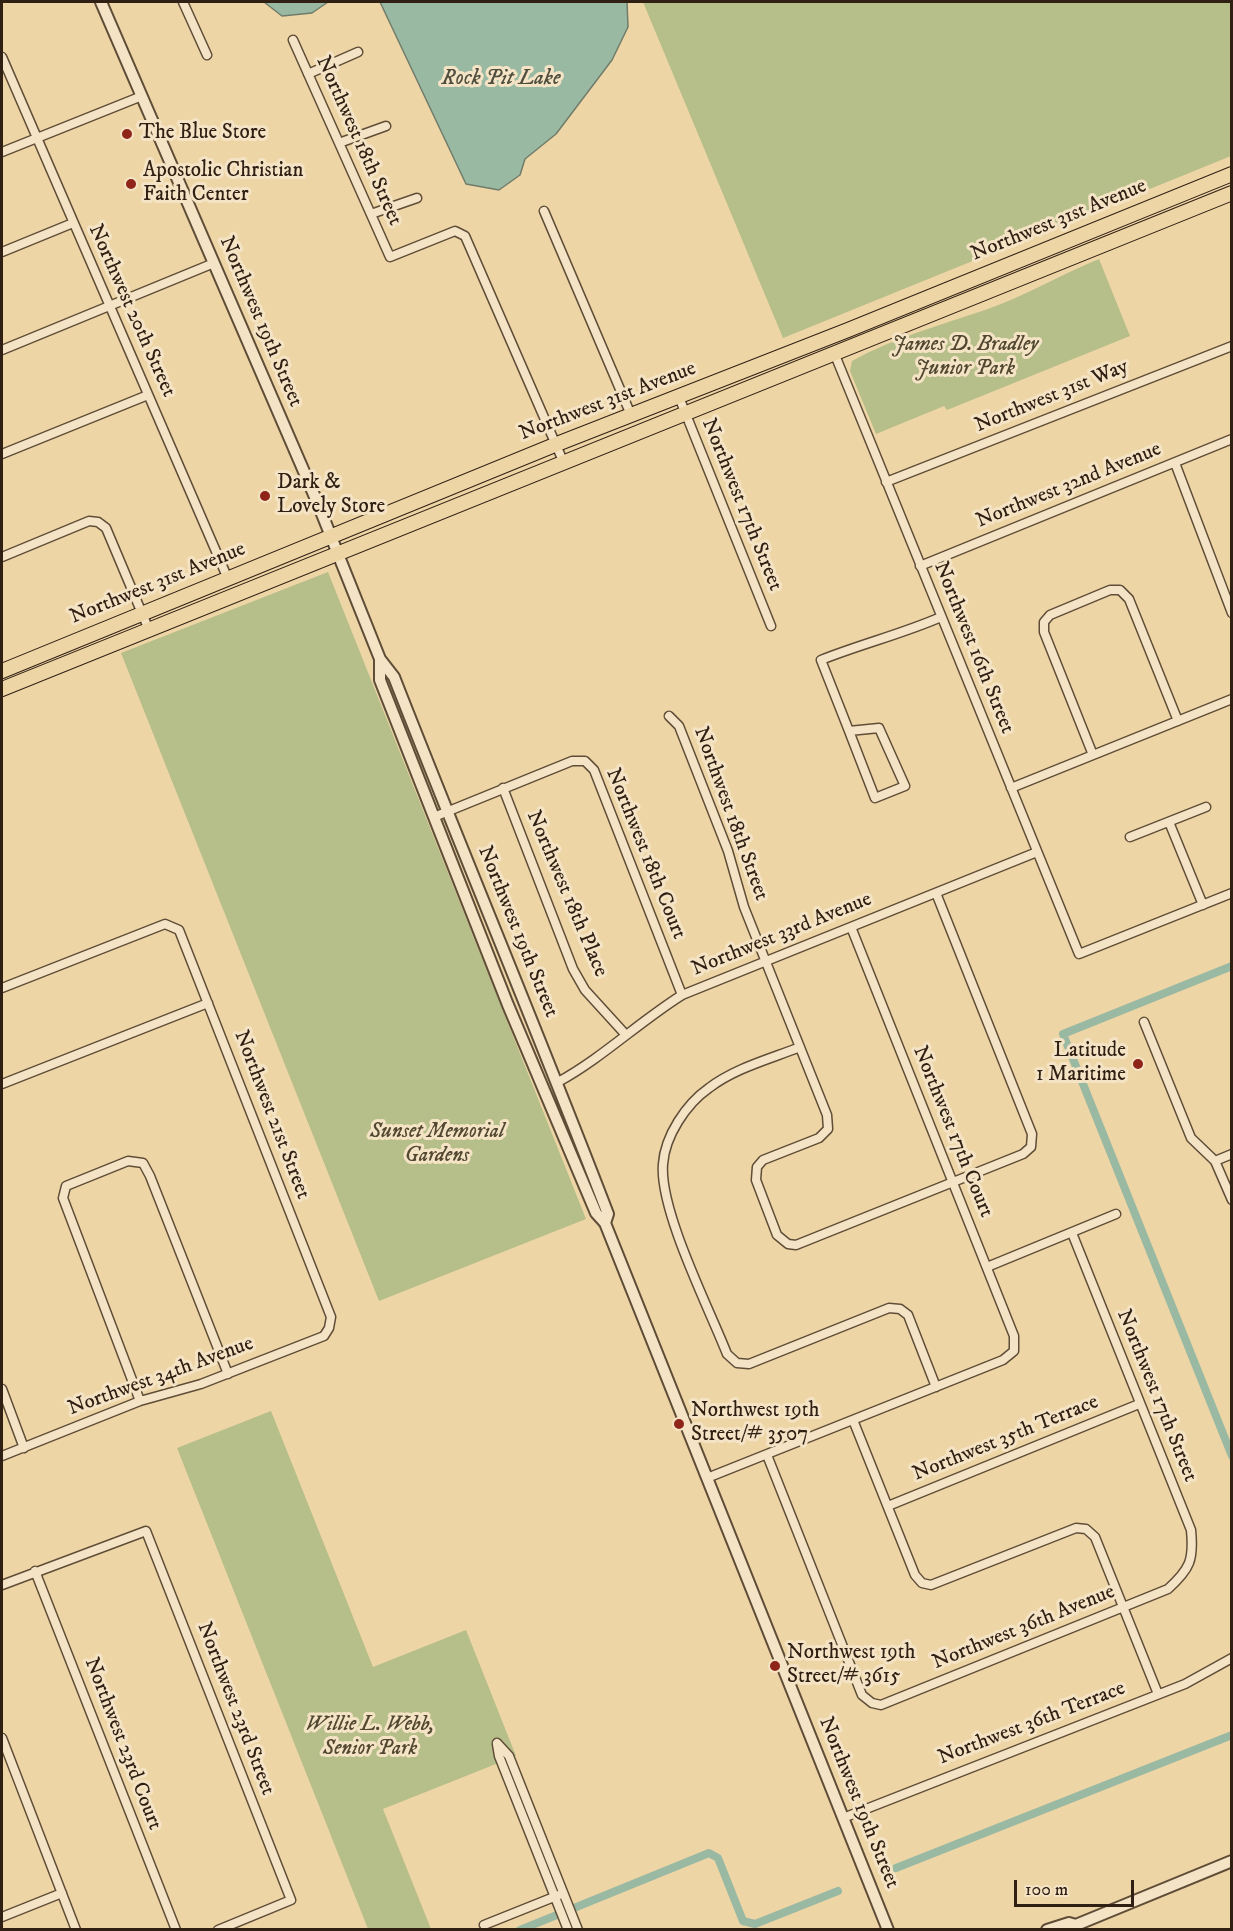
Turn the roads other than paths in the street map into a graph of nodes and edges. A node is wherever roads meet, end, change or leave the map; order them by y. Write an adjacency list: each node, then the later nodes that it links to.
1 (101, 2): 8 (street, Northwest 19th Street)
2 (183, 2): 5 (street)
3 (293, 40): 7 (street, Northwest 18th Street)
4 (358, 52): 7 (street)
5 (207, 55)
6 (2, 57): 10 (street, Northwest 20th Street)
7 (308, 74): 11 (street, Northwest 18th Street)
8 (142, 96): 10 (street); 20 (street, Northwest 19th Street)
9 (386, 126): 11 (street)
10 (37, 138): 12 (street); 18 (street, Northwest 20th Street)
11 (339, 143): 17 (street, Northwest 18th Street)
12 (2, 152)
13 (1232, 174): 22 (main road, Northwest 31st Avenue)
14 (1232, 193): 25 (main road, Northwest 31st Avenue)
15 (417, 198): 17 (street)
16 (544, 211): 29 (street)
17 (371, 214): 31 (street, Northwest 18th Street)
18 (73, 223): 19 (street); 21 (street, Northwest 20th Street)
19 (2, 252)
20 (214, 263): 21 (street); 36 (street, Northwest 19th Street)
21 (109, 306): 24 (street); 26 (street, Northwest 20th Street)
22 (848, 330): 25 (main road); 27 (main road, Northwest 31st Avenue)
23 (1232, 346): 35 (street, Northwest 31st Way)
24 (2, 350)
25 (835, 355): 28 (main road, Northwest 31st Avenue); 35 (street, Northwest 16th Street)
26 (148, 395): 32 (street); 40 (street, Northwest 20th Street)
27 (679, 397): 28 (street, Northwest 17th Street); 29 (main road, Northwest 31st Avenue)
28 (685, 413): 33 (main road, Northwest 31st Avenue); 44 (street, Northwest 17th Street)
29 (631, 415): 31 (main road, Northwest 31st Avenue)
30 (1232, 439): 34 (street, Northwest 32nd Avenue)
31 (556, 444): 33 (street); 36 (main road, Northwest 31st Avenue)
32 (2, 454)
33 (563, 461): 37 (main road, Northwest 31st Avenue)
34 (1175, 463): 39 (street, Northwest 32nd Avenue); 41 (street)
35 (886, 482): 39 (street, Northwest 16th Street)
36 (331, 536): 37 (street, Northwest 19th Street); 40 (main road, Northwest 31st Avenue)
37 (338, 552): 45 (main road, Northwest 31st Avenue); 46 (street, Northwest 19th Street)
38 (2, 557): 42 (street)
39 (920, 566): 43 (street, Northwest 16th Street)
40 (228, 579): 42 (main road, Northwest 31st Avenue)
41 (1232, 613)
42 (142, 614): 45 (street); 47 (main road, Northwest 31st Avenue)
43 (941, 617): 52 (street); 54 (street, Northwest 16th Street)
44 (771, 626)
45 (149, 630): 48 (main road, Northwest 31st Avenue)
46 (380, 659): 57 (street, Northwest 19th Street); 58 (street, Northwest 19th Street)
47 (2, 671)
48 (2, 689)
49 (1232, 699): 51 (street)
50 (669, 716): 66 (street, Northwest 18th Street)
51 (1178, 721): 53 (street); 53 (street)
52 (849, 731): 52 (street)
53 (1093, 755): 54 (street)
54 (1011, 788): 61 (street, Northwest 16th Street)
55 (503, 789): 57 (street); 68 (street, Northwest 18th Court); 71 (street, Northwest 18th Place)
56 (1206, 807): 59 (street)
57 (446, 812): 58 (street); 73 (street, Northwest 19th Street)
58 (434, 817): 80 (street, Northwest 19th Street)
59 (1169, 822): 60 (street); 64 (street)
60 (1130, 837)
61 (1037, 852): 62 (street, Northwest 33rd Avenue); 64 (street, Northwest 16th Street)
62 (936, 893): 65 (street, Northwest 33rd Avenue); 77 (street)
63 (1232, 893): 64 (street)
64 (1203, 905)
65 (850, 927): 66 (street, Northwest 33rd Avenue); 77 (street, Northwest 17th Court)
66 (766, 961): 68 (street, Northwest 33rd Avenue); 72 (street, Northwest 18th Street)
67 (2, 988): 69 (street, Northwest 21st Street)
68 (682, 995): 71 (street, Northwest 33rd Avenue)
69 (208, 1003): 74 (street); 83 (street, Northwest 21st Street)
70 (1144, 1022): 76 (street)
71 (626, 1035): 73 (street, Northwest 33rd Avenue)
72 (800, 1047): 77 (street, Northwest 18th Street); 85 (street)
73 (558, 1082): 80 (street, Northwest 19th Street)
74 (2, 1084)
75 (1232, 1154): 76 (street)
76 (1215, 1161): 78 (street)
77 (953, 1182): 82 (street, Northwest 17th Court)
78 (1232, 1200)
79 (1116, 1214): 81 (street)
80 (605, 1223): 93 (street, Northwest 19th Street)
81 (1072, 1233): 82 (street); 88 (street, Northwest 17th Street)
82 (987, 1268): 85 (street, Northwest 17th Court)
83 (329, 1328): 84 (street, Northwest 34th Avenue)
84 (228, 1374): 87 (street, Northwest 34th Avenue); 87 (street)
85 (936, 1387): 89 (street)
86 (2, 1389): 90 (street)
87 (140, 1401): 90 (street, Northwest 34th Avenue)
88 (1139, 1404): 94 (street, Northwest 35th Terrace); 96 (street, Northwest 17th Street)
89 (853, 1420): 91 (street); 94 (street)
90 (24, 1448): 92 (street, Northwest 34th Avenue)
91 (767, 1455): 93 (street); 98 (street, Northwest 36th Avenue)
92 (2, 1456)
93 (707, 1478): 102 (street, Northwest 19th Street)
94 (888, 1506): 98 (street)
95 (36, 1571): 97 (street); 110 (street, Northwest 23rd Court); 111 (street, Northwest 23rd Street)
96 (1185, 1574): 98 (street, Northwest 36th Avenue)
97 (2, 1585)
98 (1124, 1607): 100 (street)
99 (1232, 1659): 100 (street, Northwest 36th Terrace)
100 (1158, 1694): 102 (street, Northwest 36th Terrace)
101 (2, 1738): 104 (street)
102 (843, 1818): 114 (street, Northwest 19th Street)
103 (1232, 1862): 108 (street)
104 (62, 1893): 106 (street); 109 (street)
105 (559, 1895): 105 (street); 107 (street); 112 (street); 113 (street)
106 (2, 1917)
107 (484, 1925)
108 (1073, 1927): 115 (street)
109 (76, 1929)
110 (176, 1929)
111 (218, 1929)
112 (568, 1929)
113 (578, 1929)
114 (888, 1929)
115 (1047, 1929)

